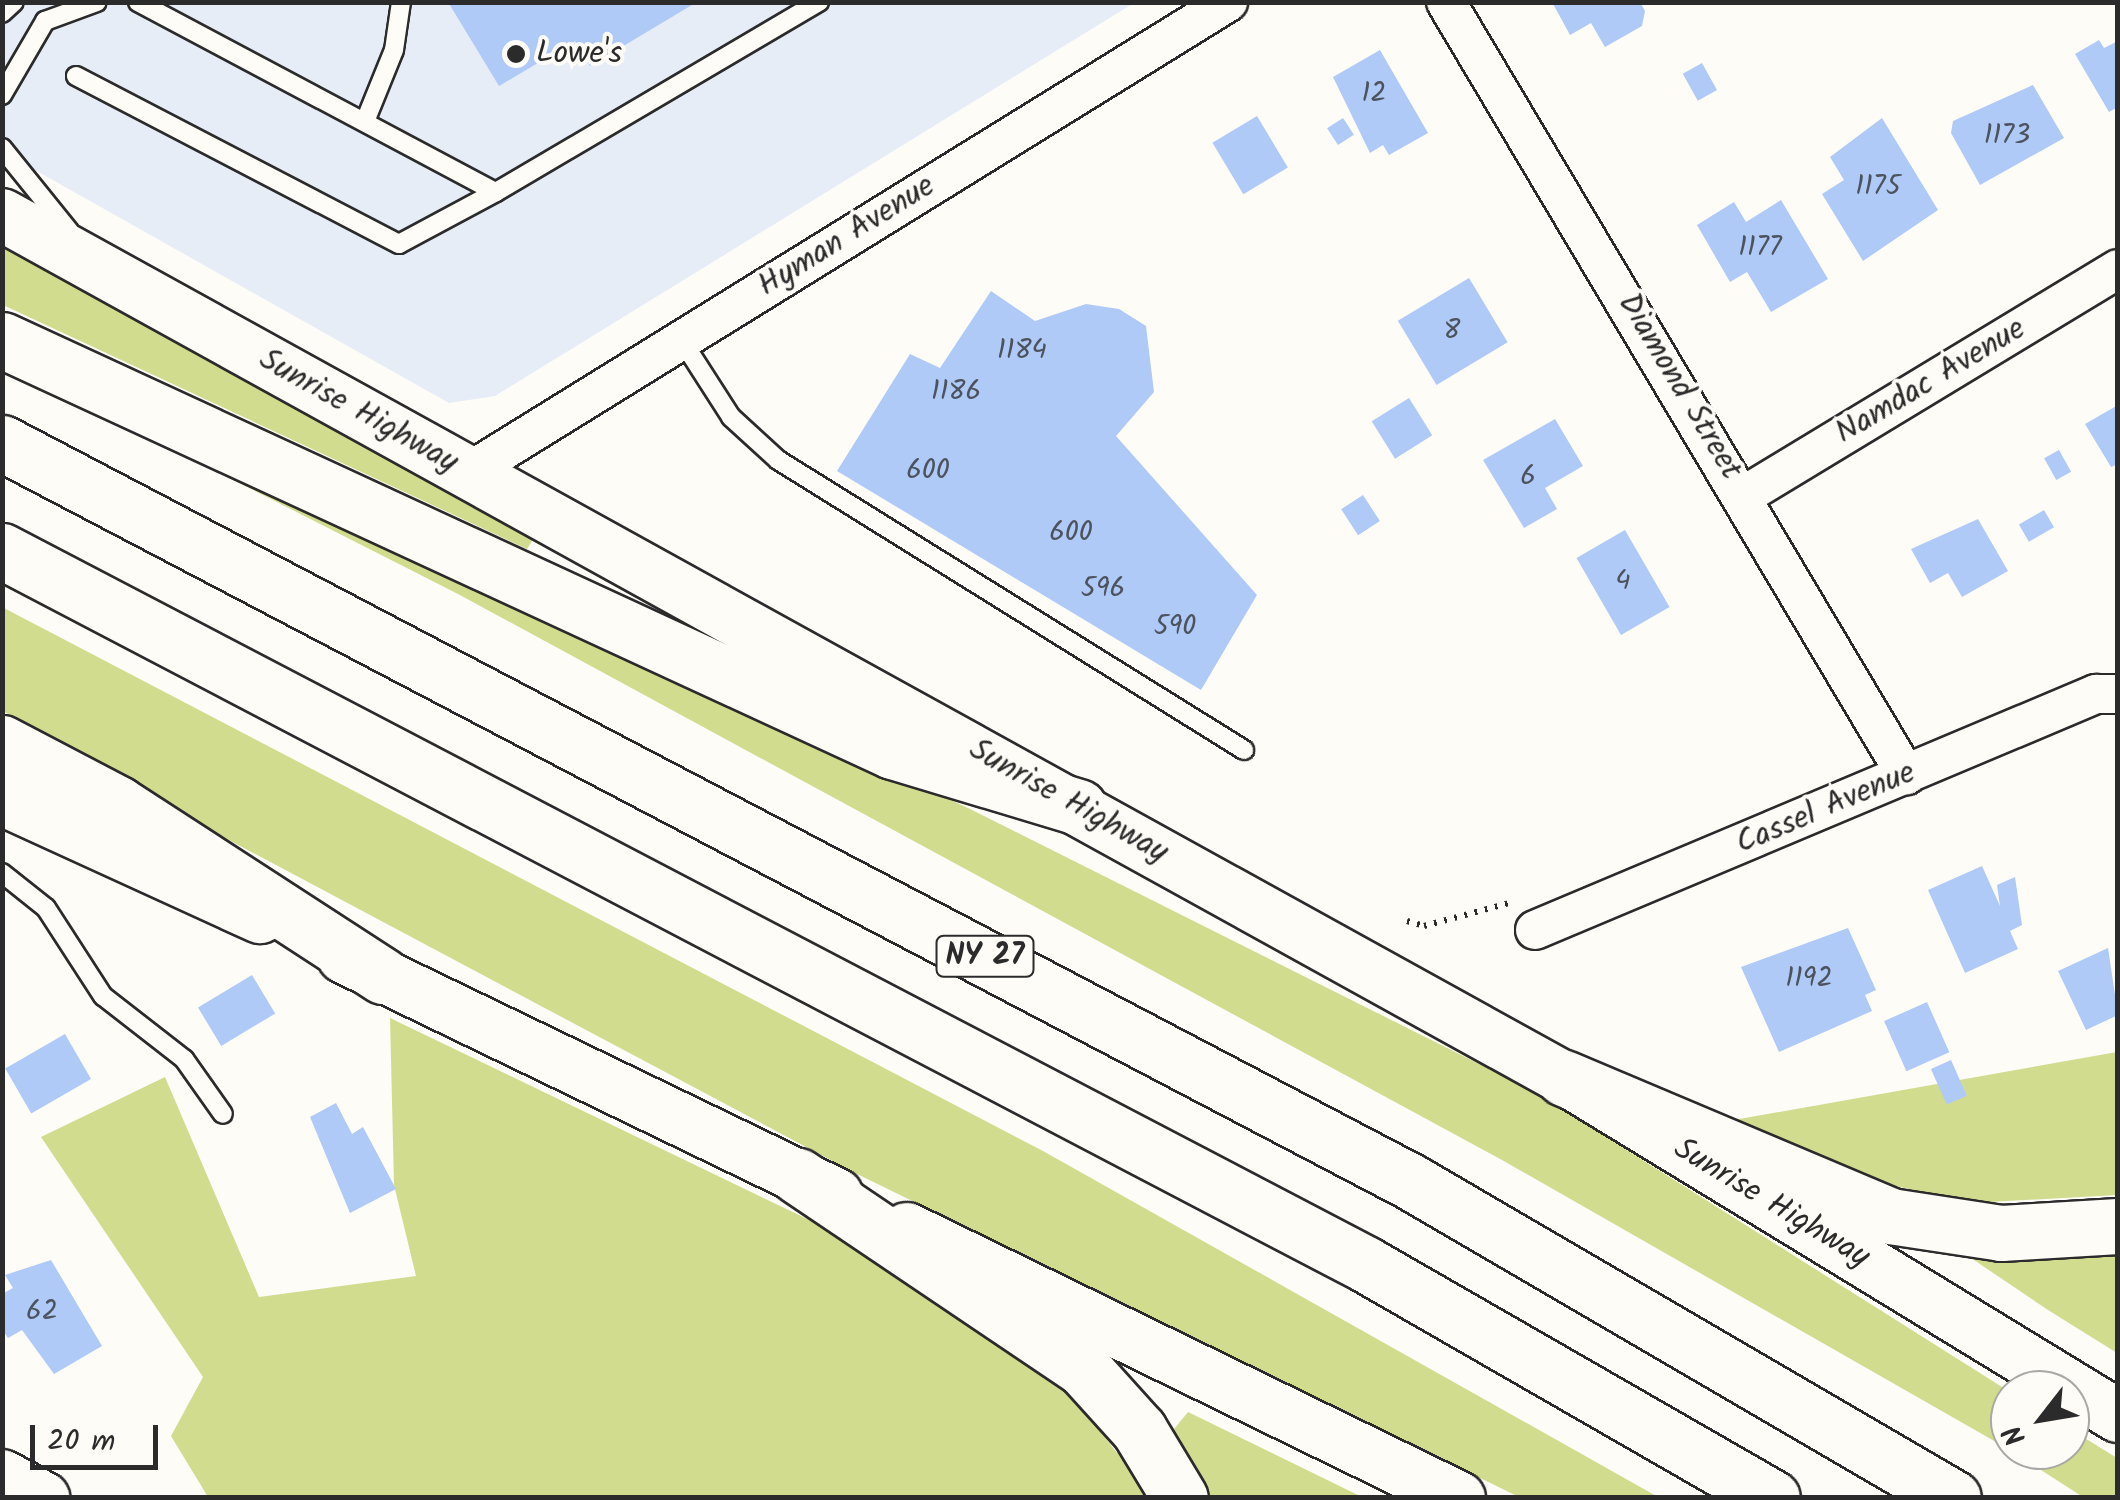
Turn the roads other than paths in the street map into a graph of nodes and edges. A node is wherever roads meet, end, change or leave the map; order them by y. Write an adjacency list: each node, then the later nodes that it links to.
1 (14, 2): 8 (lane)
2 (97, 2): 10 (lane)
3 (138, 2): 11 (lane)
4 (401, 2): 11 (lane)
5 (819, 2): 13 (lane)
6 (1228, 2): 17 (street, Hyman Avenue)
7 (1446, 2): 21 (street, Diamond Street)
8 (2, 13)
9 (76, 76): 13 (lane)
10 (2, 95)
11 (366, 120): 13 (lane)
12 (2, 148): 16 (lane)
13 (496, 192)
14 (2, 216): 16 (main road, Sunrise Highway)
15 (2118, 269): 21 (street, Namdac Avenue)
16 (107, 271): 20 (main road, Sunrise Highway)
17 (681, 339): 20 (street, Hyman Avenue); 25 (lane)
18 (2, 340): 28 (highway)
19 (2, 443): 42 (highway, NY 27)
20 (467, 473): 28 (main road, Sunrise Highway)
21 (1745, 495): 26 (street, Diamond Street)
22 (2, 550): 41 (highway)
23 (2118, 694): 26 (street, Cassel Avenue)
24 (2, 743): 31 (highway)
25 (1244, 750)
26 (1906, 775): 30 (street, Cassel Avenue)
27 (2, 799): 31 (main road)
28 (1079, 807): 32 (main road, Sunrise Highway)
29 (2, 873): 33 (lane)
30 (1535, 930)
31 (383, 976): 34 (main road)
32 (1564, 1078): 35 (highway); 36 (main road, Sunrise Highway)
33 (223, 1114)
34 (798, 1176): 39 (highway); 40 (main road)
35 (2118, 1226)
36 (2118, 1416)
37 (2, 1476): 38 (main road)
38 (43, 1498)
39 (1180, 1498)
40 (1459, 1498)
41 (1772, 1498)
42 (1953, 1498)

